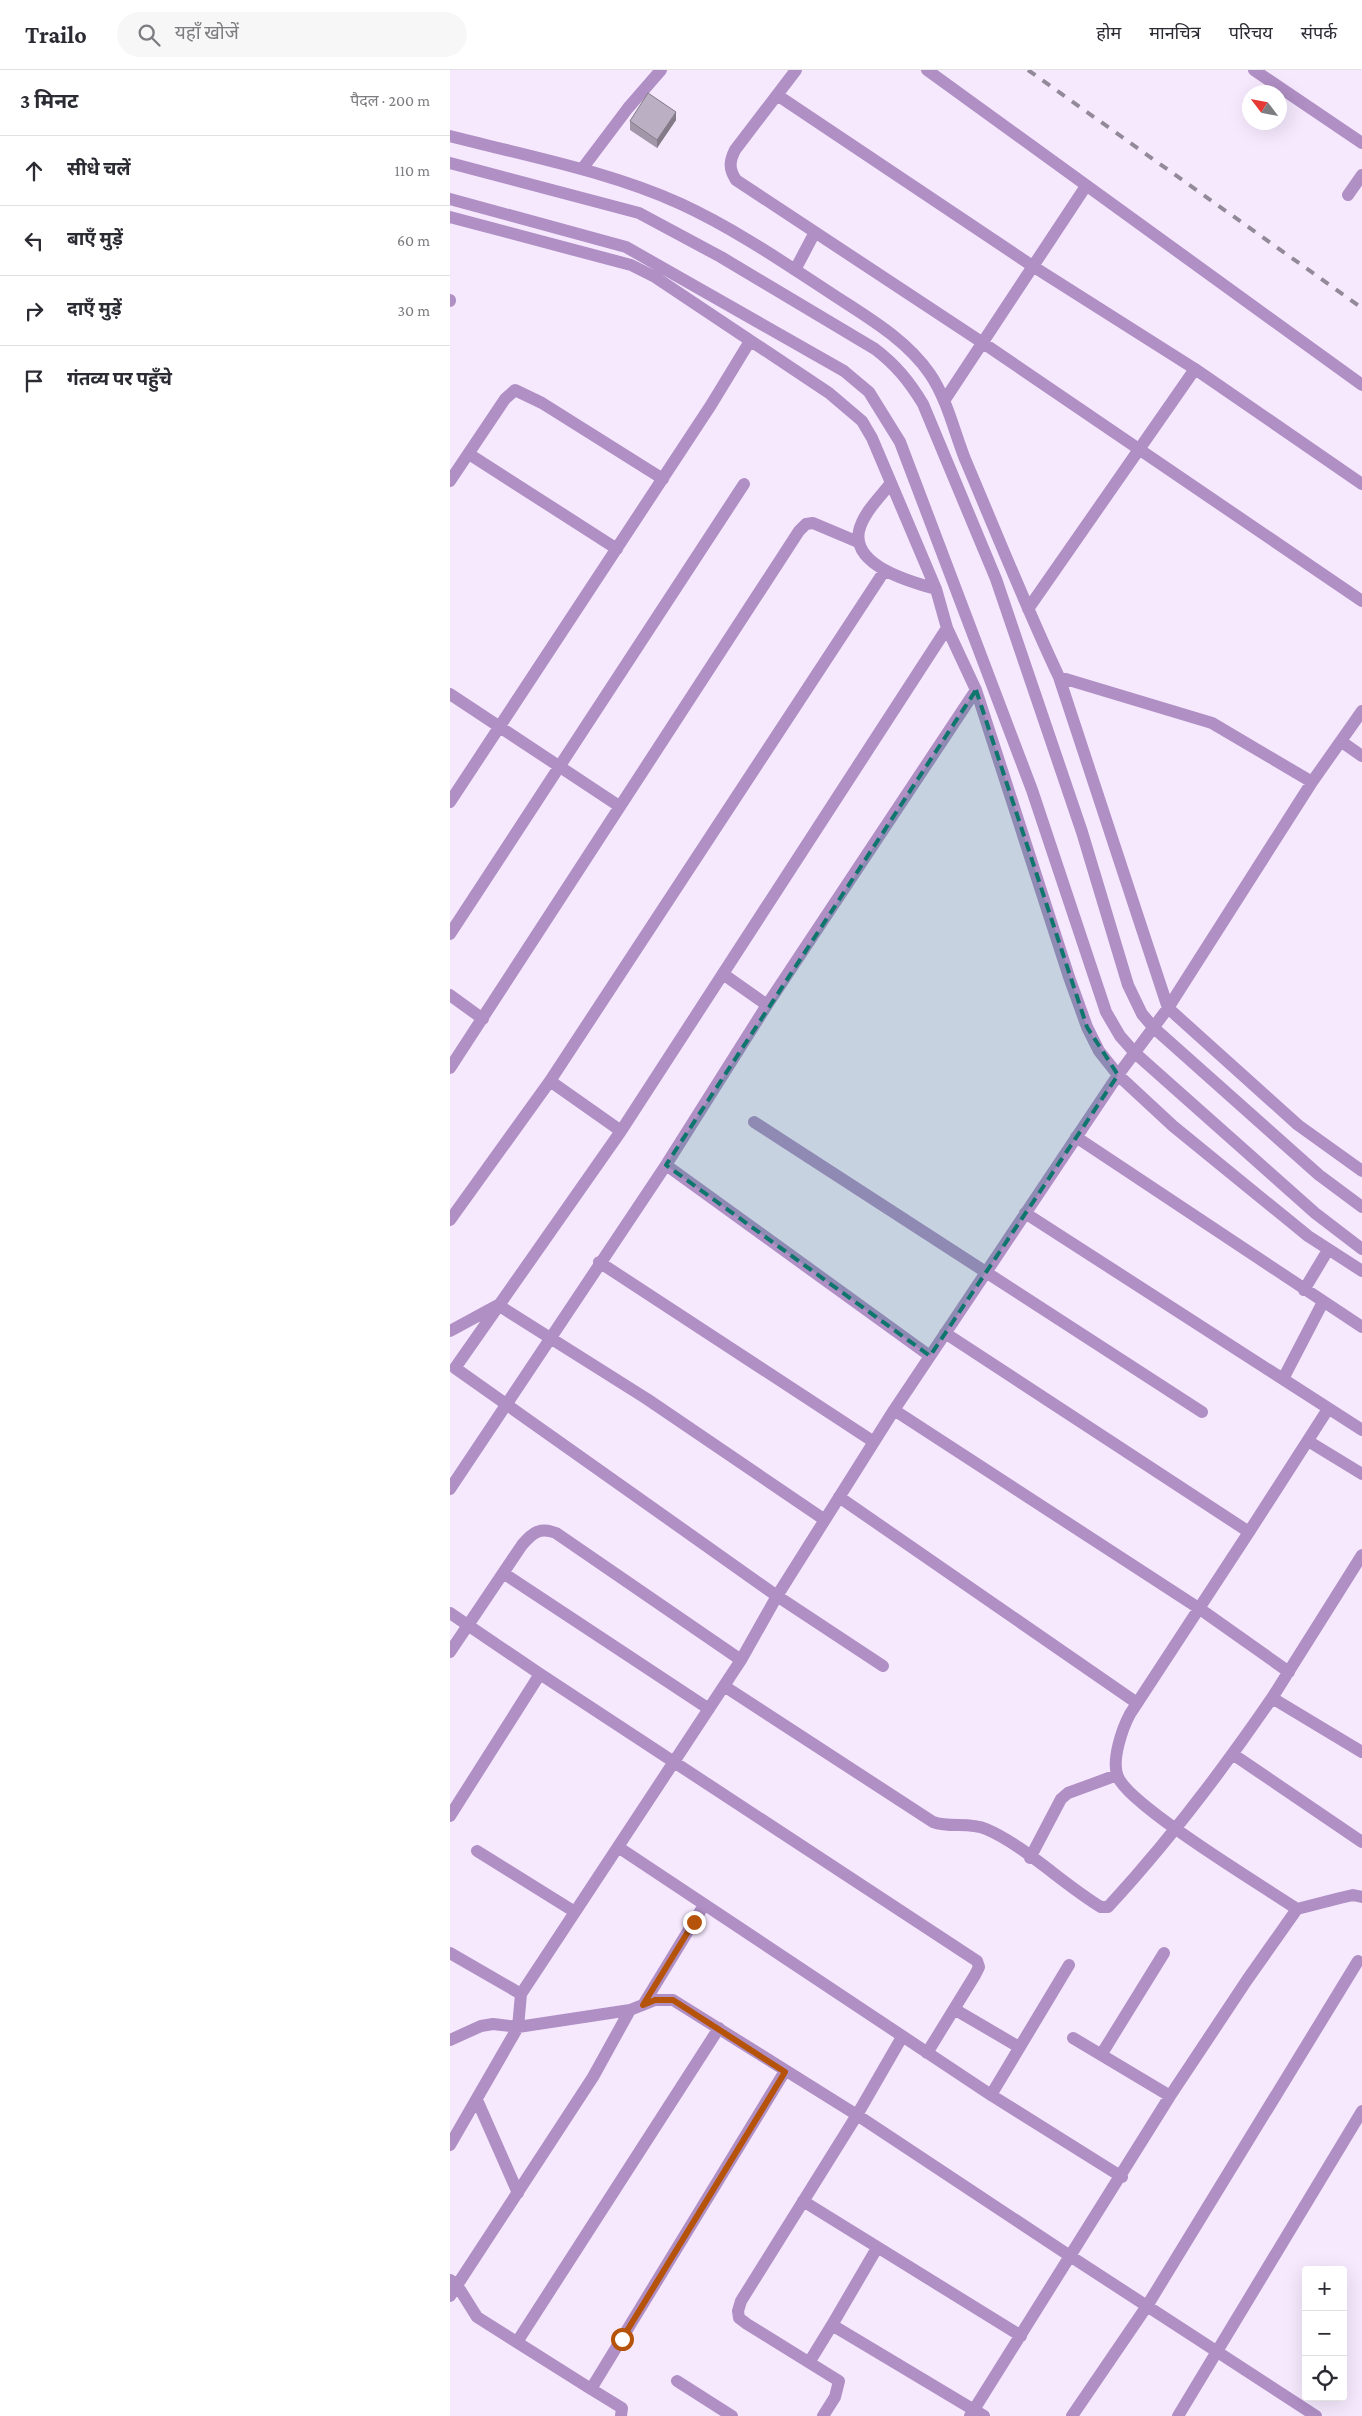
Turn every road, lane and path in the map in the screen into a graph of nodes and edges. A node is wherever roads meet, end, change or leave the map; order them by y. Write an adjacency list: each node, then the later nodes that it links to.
1 (662, 70): 9 (street)
2 (796, 70): 5 (street)
3 (927, 70): 11 (street)
4 (1254, 70): 7 (street)
5 (777, 95): 15 (street); 16 (street)
6 (450, 136): 9 (street)
7 (1362, 142)
8 (450, 163): 54 (street)
9 (582, 169): 17 (street)
10 (1362, 175): 12 (street)
11 (1086, 186): 16 (street); 21 (street)
12 (1348, 195)
13 (450, 198): 55 (street)
14 (450, 216): 18 (street)
15 (815, 232): 17 (street); 19 (street)
16 (1034, 267): 19 (street); 20 (street)
17 (795, 270): 22 (street)
18 (750, 341): 25 (street); 27 (street)
19 (983, 342): 22 (street); 23 (street)
20 (1195, 369): 23 (street); 29 (street)
21 (1362, 385)
22 (944, 401): 35 (street)
23 (1140, 450): 34 (street); 35 (street)
24 (469, 454): 25 (street); 26 (street); 31 (street)
25 (663, 479): 31 (street)
26 (450, 480)
27 (891, 483): 30 (street); 33 (street)
28 (744, 484): 44 (street)
29 (1362, 484)
30 (858, 542): 32 (street); 47 (street)
31 (617, 549): 41 (street)
32 (884, 570): 33 (street); 58 (street)
33 (936, 589): 36 (street)
34 (1362, 601)
35 (1028, 609): 37 (street)
36 (947, 628): 38 (street); 49 (street)
37 (1059, 677): 45 (street); 52 (street)
38 (976, 690): 51 (street); 57 (street)
39 (450, 694): 41 (street)
40 (1362, 711): 42 (street)
41 (497, 727): 44 (street); 46 (street)
42 (1342, 742): 43 (street); 45 (street)
43 (1362, 756)
44 (558, 767): 47 (street); 48 (street)
45 (1312, 782): 52 (street)
46 (450, 802)
47 (619, 806): 53 (street)
48 (450, 934)
49 (723, 974): 51 (street); 60 (street)
50 (450, 995): 53 (street)
51 (767, 1005): 62 (street)
52 (1168, 1008): 54 (street); 63 (street)
53 (483, 1019): 56 (street)
54 (1154, 1028): 55 (street); 64 (street)
55 (1135, 1053): 57 (street); 67 (street)
56 (450, 1068)
57 (1118, 1075): 61 (street); 68 (street)
58 (550, 1081): 60 (street); 66 (street)
59 (754, 1122): 71 (street)
60 (621, 1131): 74 (street)
61 (1076, 1137): 65 (street); 72 (street)
62 (666, 1164): 69 (street); 79 (street)
63 (1362, 1171)
64 (1362, 1207)
65 (1025, 1213): 71 (street); 81 (street)
66 (450, 1220)
67 (1362, 1249)
68 (1328, 1250): 70 (street); 72 (street)
69 (599, 1262): 78 (street); 88 (street)
70 (1362, 1270)
71 (985, 1274): 77 (street); 85 (street)
72 (1304, 1290): 73 (street)
73 (1324, 1302): 75 (street); 81 (street)
74 (498, 1305): 76 (street); 78 (street); 80 (street)
75 (1362, 1327)
76 (450, 1330)
77 (945, 1333): 79 (street); 93 (street)
78 (549, 1338): 82 (street); 92 (street)
79 (930, 1356): 84 (street)
80 (453, 1368): 82 (street)
81 (1283, 1379): 83 (street)
82 (505, 1404): 90 (street); 96 (street)
83 (1328, 1409): 86 (street); 87 (street)
84 (894, 1410): 88 (street); 97 (street)
85 (1202, 1412)
86 (1362, 1430)
87 (1308, 1441): 89 (street); 93 (street)
88 (874, 1442): 91 (street)
89 (1362, 1474)
90 (450, 1489)
91 (839, 1497): 92 (street); 107 (street)
92 (825, 1520): 96 (street)
93 (1249, 1532): 97 (street)
94 (1362, 1556): 103 (street)
95 (502, 1573): 99 (street); 101 (street); 108 (street)
96 (777, 1596): 101 (street); 102 (street)
97 (1200, 1609): 103 (street); 107 (street)
98 (450, 1613): 99 (street)
99 (468, 1624): 100 (street); 104 (street)
100 (450, 1652)
101 (741, 1660): 105 (street)
102 (883, 1666)
103 (1289, 1672): 106 (street)
104 (540, 1674): 111 (street); 113 (street)
105 (724, 1686): 108 (street); 118 (street)
106 (1272, 1698): 109 (street); 110 (street)
107 (1137, 1703): 112 (street)
108 (709, 1709): 111 (street)
109 (1362, 1752)
110 (1234, 1755): 114 (street); 115 (street)
111 (674, 1761): 116 (street); 129 (street)
112 (1117, 1774): 114 (street); 118 (street)
113 (450, 1816)
114 (1176, 1828): 118 (street); 121 (street)
115 (1362, 1842)
116 (618, 1847): 120 (street); 122 (street)
117 (478, 1852): 122 (street)
118 (1030, 1858)
119 (1362, 1897): 121 (street)
120 (704, 1905): 128 (street); 133 (street)
121 (1297, 1909): 141 (street)
122 (575, 1912): 127 (street)
123 (450, 1953): 127 (street)
124 (1164, 1953): 138 (street)
125 (1358, 1961): 152 (street)
126 (1069, 1965): 136 (street)
127 (521, 1994): 131 (street)
128 (643, 2005): 130 (street); 132 (street)
129 (954, 2009): 136 (street); 137 (street)
130 (630, 2010): 131 (street); 147 (street)
131 (518, 2027): 135 (street); 142 (street)
132 (719, 2028): 139 (street); 155 (street)
133 (902, 2037): 137 (street); 144 (street)
134 (1073, 2038): 138 (street)
135 (450, 2040)
136 (1019, 2047): 140 (street)
137 (927, 2053): 140 (street)
138 (1101, 2055): 141 (street)
139 (785, 2072): 144 (street); 159 (street)
140 (991, 2095): 146 (street)
141 (1170, 2096): 146 (street)
142 (476, 2100): 145 (street); 147 (street)
143 (1362, 2111): 156 (street)
144 (857, 2116): 148 (street); 150 (street)
145 (450, 2145)
146 (1122, 2177): 150 (street)
147 (518, 2193): 151 (street)
148 (803, 2201): 149 (street); 157 (street)
149 (877, 2248): 153 (street); 154 (street)
150 (1070, 2256): 152 (street); 154 (street)
151 (452, 2287): 155 (street)
152 (1147, 2306): 156 (street); 164 (street)
153 (832, 2324): 157 (street); 160 (street)
154 (1021, 2336): 160 (street)
155 (517, 2342): 159 (street)
156 (1218, 2351): 165 (street); 166 (street)
157 (810, 2361): 163 (street)
158 (677, 2381): 162 (street)
159 (592, 2389): 161 (street)
160 (976, 2414)
161 (621, 2416)
162 (732, 2416)
163 (823, 2416)
164 (1072, 2416)
165 (1178, 2416)
166 (1316, 2416)

